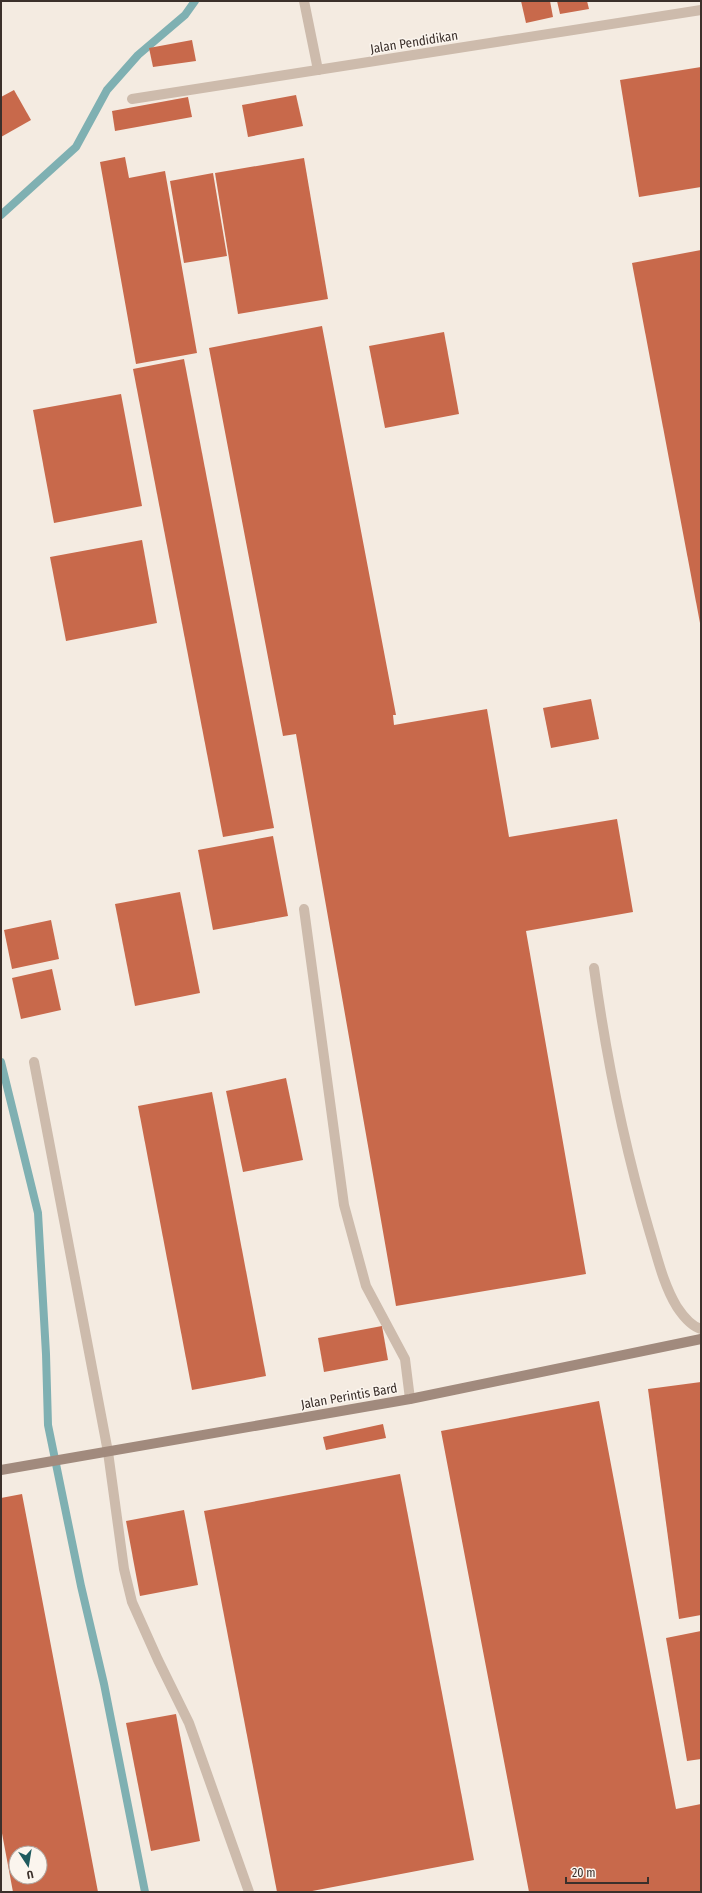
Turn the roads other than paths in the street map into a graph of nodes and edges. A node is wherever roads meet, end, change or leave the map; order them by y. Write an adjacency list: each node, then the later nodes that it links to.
1 (304, 1): 3 (street)
2 (701, 10): 3 (street, Jalan Pendidikan)
3 (318, 70): 4 (street, Jalan Pendidikan)
4 (132, 99)
5 (304, 909): 10 (street)
6 (594, 968): 8 (street)
7 (34, 1062): 11 (street)
8 (701, 1329)
9 (701, 1339): 10 (street, Jalan Perintis Bard)
10 (410, 1399): 11 (street, Jalan Perintis Bard)
11 (108, 1452): 12 (street, Jalan Perintis Bard); 13 (street)
12 (1, 1470)
13 (249, 1892)

